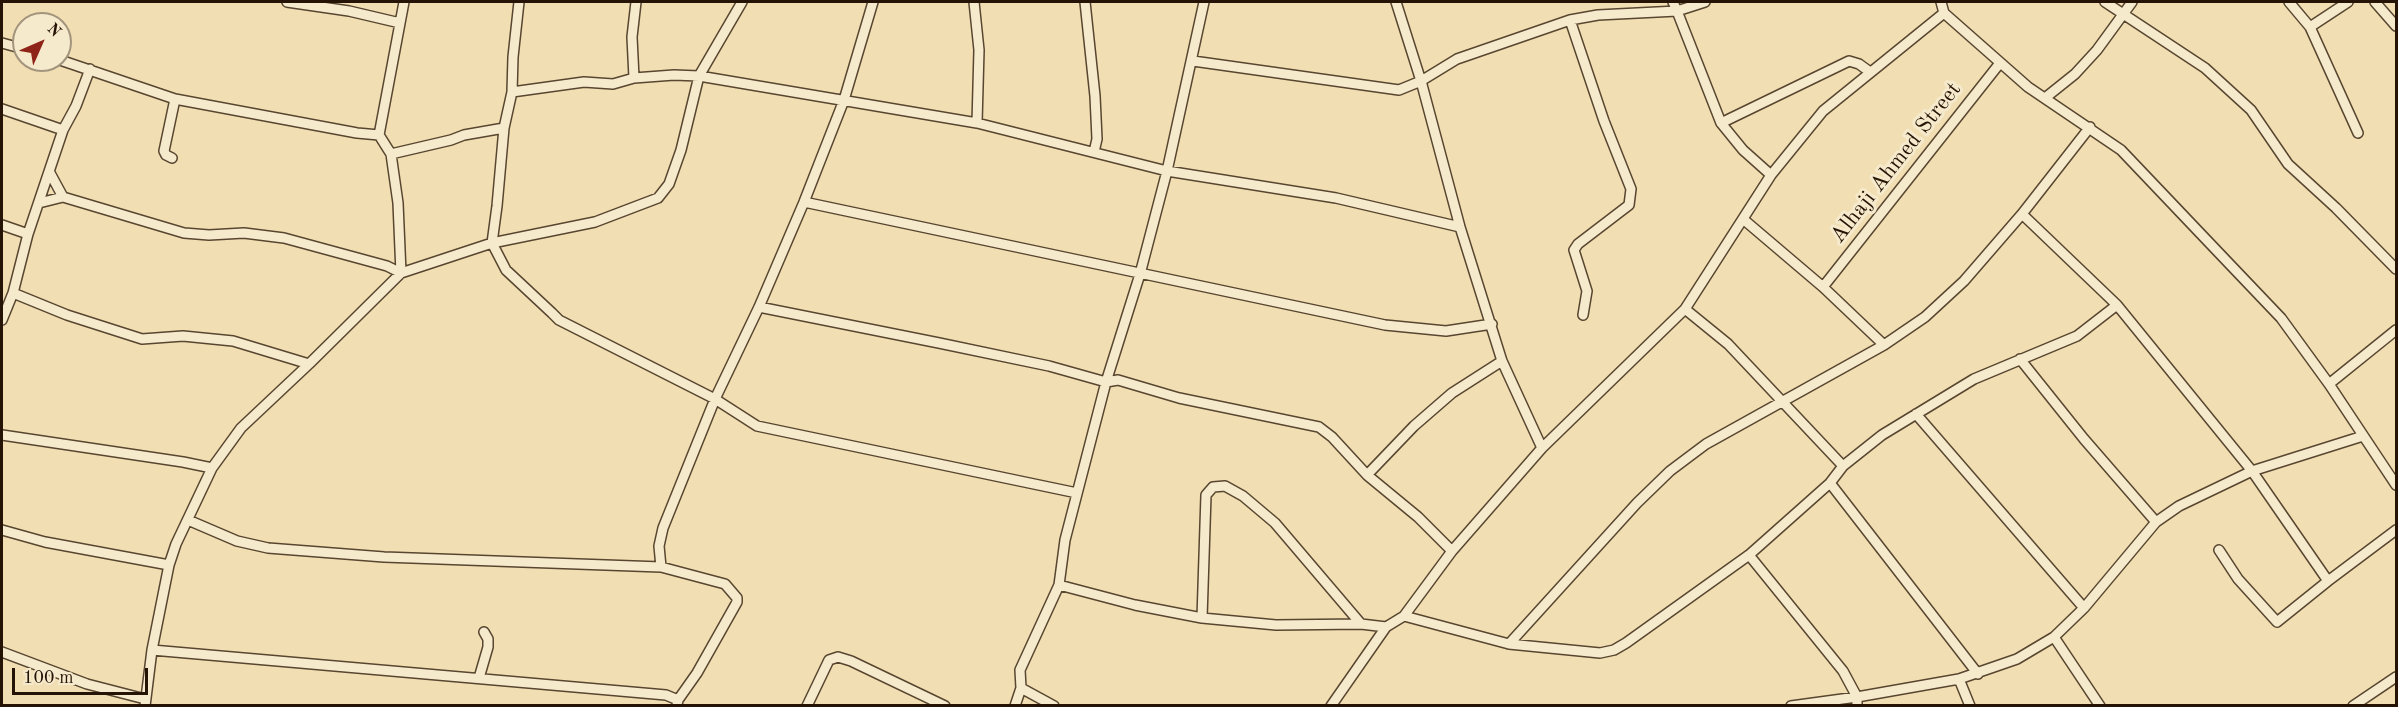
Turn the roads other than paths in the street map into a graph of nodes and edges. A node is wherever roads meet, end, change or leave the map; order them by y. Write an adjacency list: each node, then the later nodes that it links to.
1 (287, 2): 23 (street)
2 (404, 2): 23 (street)
3 (519, 2): 34 (street)
4 (636, 2): 32 (street)
5 (742, 2): 31 (street)
6 (873, 2): 37 (street)
7 (974, 2): 39 (street)
8 (1085, 2): 46 (street)
9 (1204, 2): 26 (street)
10 (1396, 2): 33 (street)
11 (1673, 2): 19 (street)
12 (1705, 2): 19 (street)
13 (1941, 2): 20 (street)
14 (2105, 2): 21 (street)
15 (2132, 2): 21 (street)
16 (2289, 2): 25 (street)
17 (2348, 2): 25 (street)
18 (2375, 2): 24 (street)
19 (1677, 11): 22 (street); 40 (street)
20 (1944, 13): 27 (street); 30 (street)
21 (2123, 15): 35 (street); 61 (street)
22 (1570, 20): 33 (street); 69 (street)
23 (400, 23): 45 (street)
24 (2397, 26)
25 (2310, 27): 44 (street)
26 (1193, 61): 33 (street); 49 (street)
27 (2000, 63): 35 (street); 64 (street, Alhaji Ahmed Street)
28 (72, 64): 29 (street)
29 (90, 69): 36 (street); 43 (street)
30 (1870, 72): 40 (street); 51 (street)
31 (699, 76): 32 (street); 37 (street); 60 (street)
32 (634, 78): 34 (street)
33 (1421, 81): 58 (street)
34 (512, 92): 42 (street)
35 (2045, 98): 41 (street)
36 (175, 99): 45 (street); 48 (street)
37 (844, 100): 39 (street); 53 (street)
38 (2, 109): 43 (street)
39 (977, 123): 46 (street)
40 (1722, 123): 51 (street)
41 (2090, 127): 55 (street); 78 (street)
42 (504, 128): 47 (street); 60 (street)
43 (63, 130): 50 (street)
44 (2358, 133)
45 (379, 135): 47 (street)
46 (1094, 152): 49 (street)
47 (392, 154): 62 (street)
48 (172, 158)
49 (1167, 171): 58 (street); 63 (street)
50 (50, 173): 52 (street); 54 (street)
51 (1771, 175): 56 (street)
52 (63, 197): 54 (street); 62 (street)
53 (804, 202): 63 (street); 67 (street)
54 (39, 203): 59 (street)
55 (2022, 214): 66 (street); 73 (street)
56 (1743, 219): 64 (street); 68 (street)
57 (2, 225): 59 (street)
58 (1460, 227): 71 (street)
59 (27, 234): 65 (street)
60 (492, 243): 62 (street); 79 (street)
61 (2397, 269)
62 (401, 273): 76 (street)
63 (1140, 274): 71 (street); 77 (street)
64 (1823, 287): 73 (street)
65 (13, 293): 70 (street); 76 (street)
66 (2117, 305): 74 (street); 87 (street)
67 (759, 307): 77 (street); 79 (street)
68 (1685, 309): 80 (street); 84 (street)
69 (1583, 315)
70 (2, 320)
71 (1492, 324): 75 (street)
72 (2397, 330): 78 (street)
73 (1884, 345): 80 (street)
74 (2020, 359): 81 (street); 93 (street)
75 (1502, 361): 84 (street); 88 (street)
76 (309, 364): 86 (street)
77 (1106, 382): 88 (street); 91 (street)
78 (2329, 384): 83 (street)
79 (715, 399): 91 (street); 100 (street)
80 (1782, 402): 85 (street); 110 (street)
81 (1916, 414): 85 (street); 103 (street)
82 (2, 435): 86 (street)
83 (2363, 436): 87 (street); 90 (street)
84 (1542, 448): 97 (street)
85 (1843, 466): 89 (street)
86 (212, 468): 92 (street)
87 (2253, 471): 93 (street); 101 (street)
88 (1367, 475): 97 (street)
89 (1830, 483): 98 (street); 113 (street)
90 (2397, 485)
91 (1077, 493): 102 (street)
92 (188, 520): 99 (street); 100 (street)
93 (2156, 522): 103 (street)
94 (2, 530): 99 (street)
95 (2397, 530): 101 (street)
96 (2219, 550): 101 (street)
97 (1452, 551): 104 (street)
98 (1749, 555): 110 (street); 118 (street)
99 (169, 565): 111 (street)
100 (661, 567): 120 (street)
101 (2328, 581)
102 (1059, 585): 105 (street); 117 (street)
103 (2085, 608): 109 (street)
104 (1404, 616): 107 (street); 110 (street)
105 (1202, 618): 106 (street); 106 (street)
106 (1360, 624): 107 (street)
107 (1386, 627): 125 (street)
108 (484, 632): 115 (street)
109 (2054, 637): 113 (street); 128 (street)
110 (1509, 644)
111 (152, 650): 115 (street); 119 (street)
112 (2, 652): 119 (street)
113 (1978, 674): 116 (street)
114 (2397, 677): 129 (street)
115 (479, 678): 120 (street)
116 (1959, 678): 118 (street); 127 (street)
117 (1021, 688): 123 (street); 124 (street)
118 (1857, 701): 126 (street)
119 (145, 702)
120 (678, 703)
121 (807, 705): 122 (street)
122 (945, 705)
123 (1015, 705)
124 (1054, 705)
125 (1331, 705)
126 (1791, 705)
127 (1970, 705)
128 (2100, 705)
129 (2353, 705)

